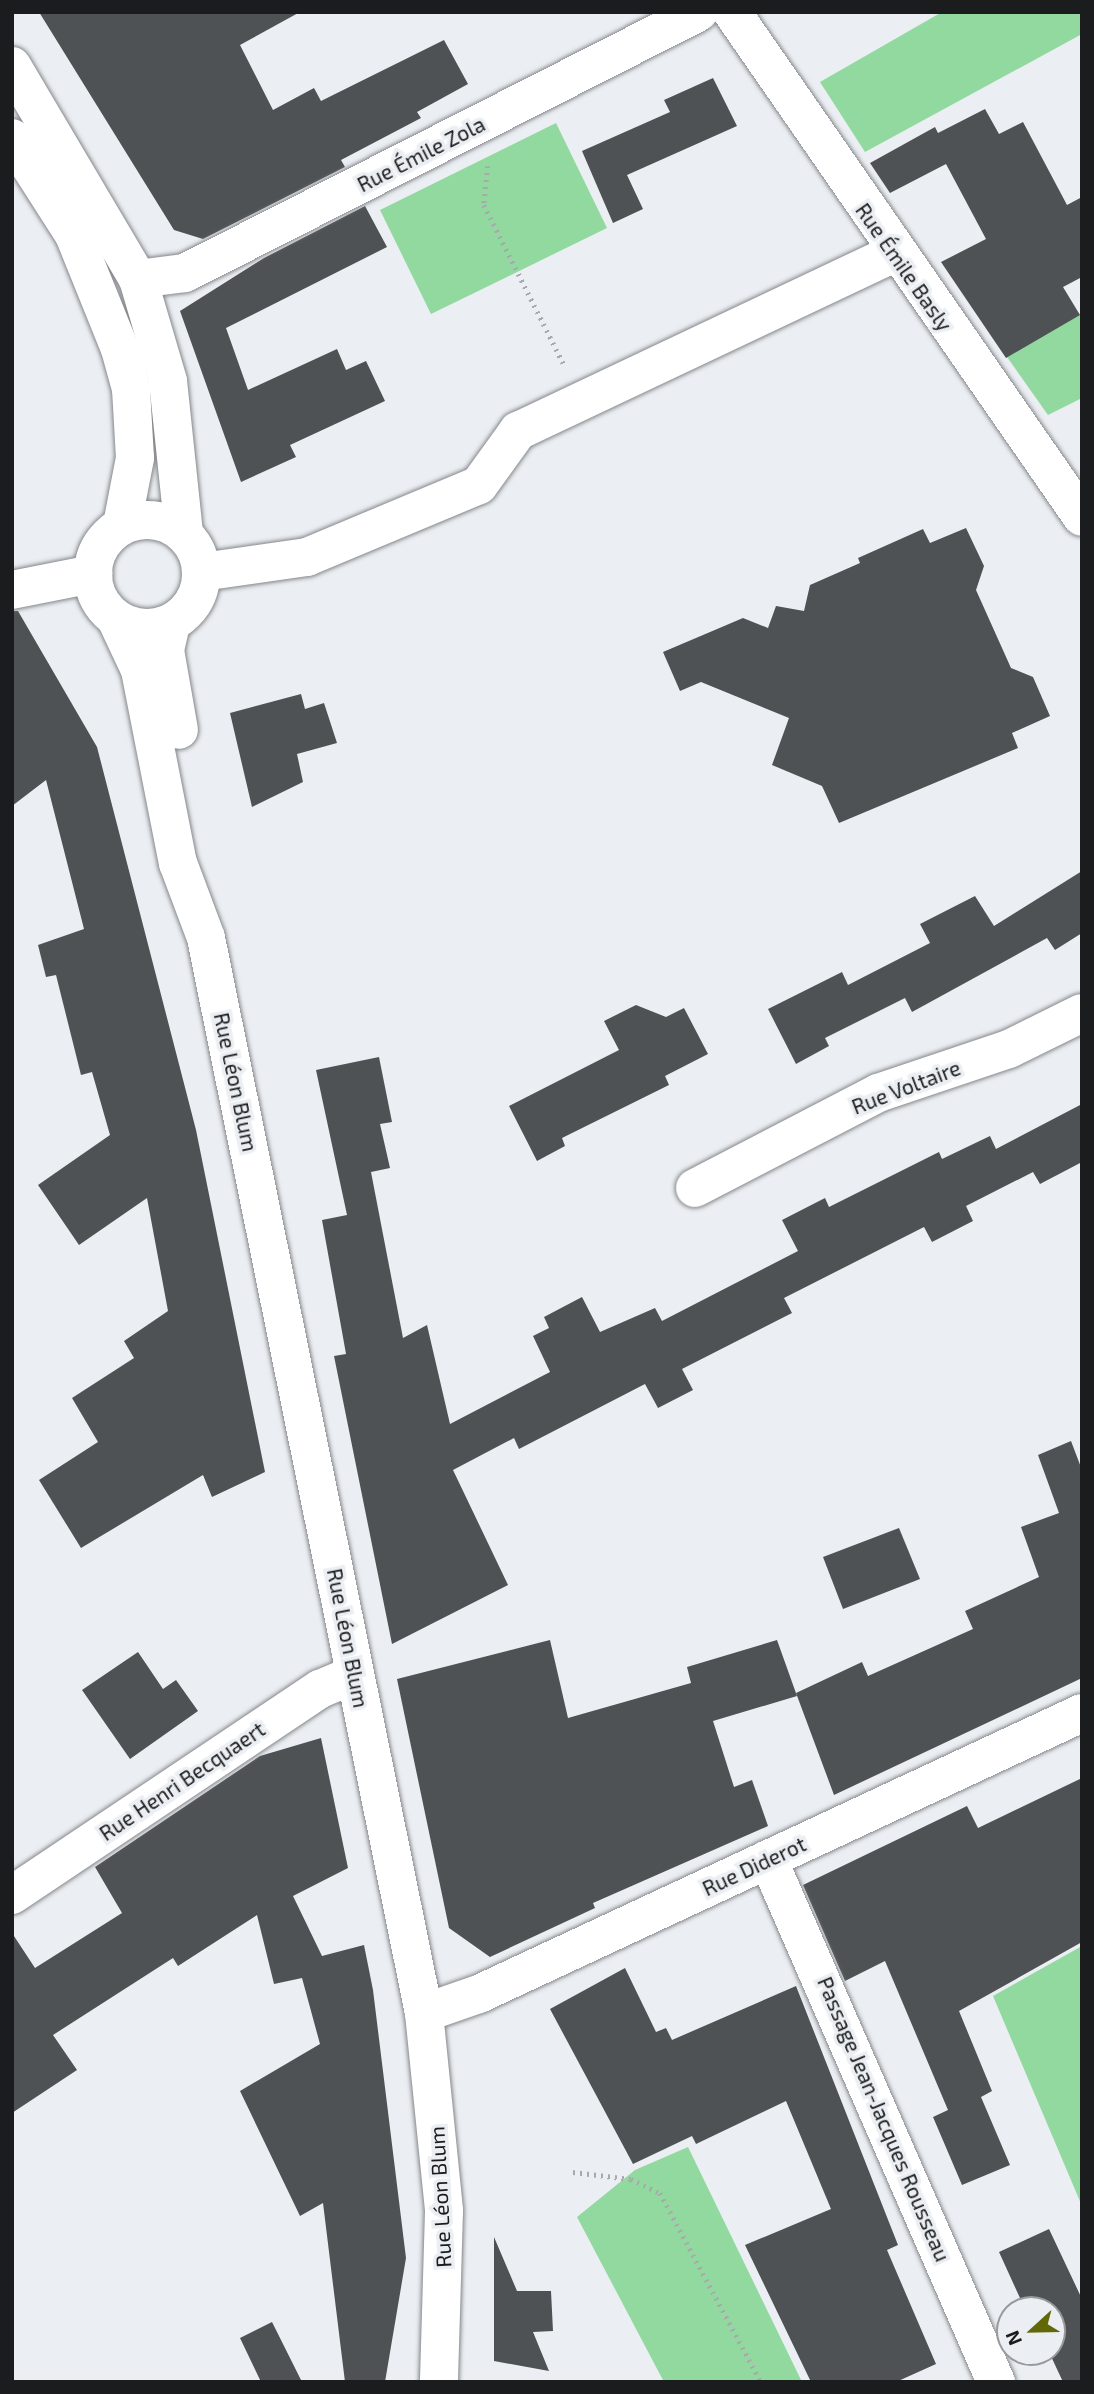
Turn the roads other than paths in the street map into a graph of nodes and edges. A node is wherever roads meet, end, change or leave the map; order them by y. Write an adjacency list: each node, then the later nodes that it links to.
1 (699, 12): 6 (street, Rue Émile Zola)
2 (732, 12): 5 (street, Rue Émile Basly)
3 (12, 66): 6 (street)
4 (12, 138): 8 (street)
5 (895, 253): 7 (street, Rue Émile Basly); 10 (street)
6 (138, 279): 9 (street)
7 (1082, 517)
8 (122, 525): 9 (street); 11 (street)
9 (184, 533): 10 (street)
10 (202, 572): 14 (street)
11 (93, 574): 12 (street); 13 (street)
12 (12, 590)
13 (116, 619): 14 (street); 15 (street, Rue Léon Blum)
14 (171, 624): 15 (street, Rue Léon Blum)
15 (197, 901): 18 (street, Rue Léon Blum)
16 (1082, 1013): 17 (street, Rue Voltaire)
17 (695, 1188)
18 (355, 1674): 21 (street, Rue Henri Becquaert); 22 (street, Rue Léon Blum)
19 (1082, 1713): 20 (street, Rue Diderot)
20 (768, 1859): 22 (street, Rue Diderot); 24 (street, Passage Jean-Jacques Rousseau)
21 (12, 1895)
22 (425, 2013): 23 (street, Rue Léon Blum)
23 (439, 2382)
24 (996, 2382)

